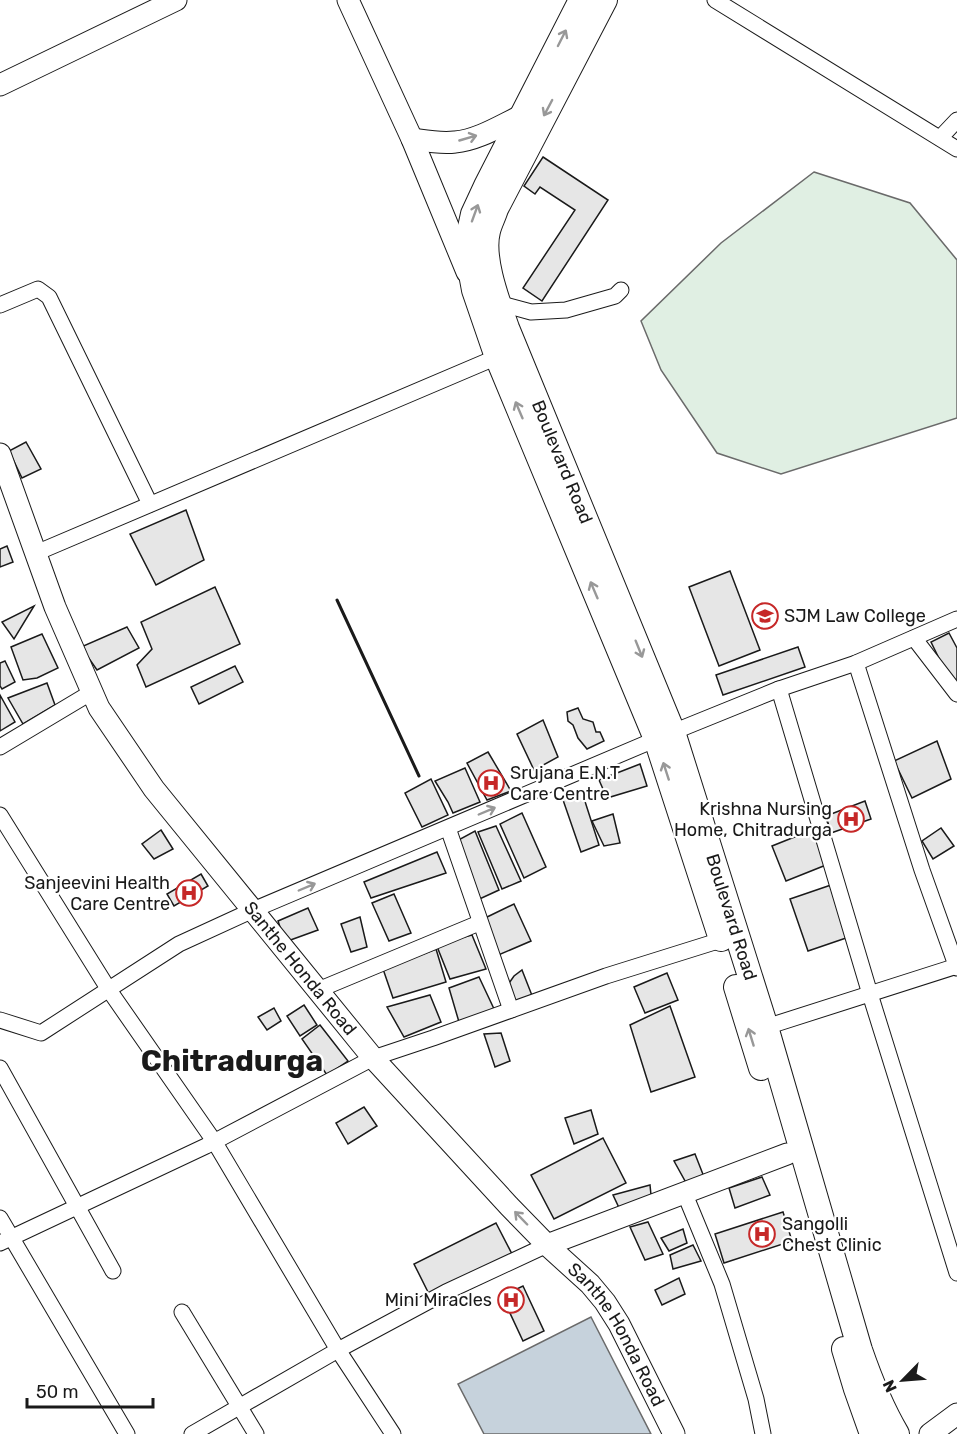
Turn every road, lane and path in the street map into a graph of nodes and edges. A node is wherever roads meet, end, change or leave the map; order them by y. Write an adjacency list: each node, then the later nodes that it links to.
1 (176, 0): 6 (main road)
2 (348, 0): 10 (main road)
3 (581, 0): 7 (main road, one-way to 3)
4 (605, 0): 13 (main road, one-way to 13)
5 (715, 0): 9 (street)
6 (0, 85)
7 (521, 116): 10 (main road, one-way to 7); 13 (main road, one-way to 7)
8 (957, 120): 9 (street)
9 (940, 138): 11 (street)
10 (412, 139): 13 (main road)
11 (957, 149)
12 (621, 290): 13 (street)
13 (485, 293): 15 (main road, Boulevard Road); 25 (main road, Boulevard Road, one-way to 25)
14 (0, 305): 17 (street)
15 (497, 357): 17 (street); 25 (main road, Boulevard Road, one-way to 15)
16 (0, 454): 18 (main road, Santhe Honda Road)
17 (150, 504): 18 (street)
18 (36, 553): 23 (main road, Santhe Honda Road)
19 (957, 619): 20 (street)
20 (914, 638): 21 (street); 24 (street)
21 (856, 663): 22 (street); 32 (street)
22 (779, 689): 25 (street); 35 (street)
23 (92, 692): 26 (street); 29 (main road, Santhe Honda Road)
24 (957, 694)
25 (665, 736): 28 (street, one-way to 25); 31 (main road, Boulevard Road, one-way to 25); 38 (main road, Boulevard Road)
26 (0, 747)
27 (0, 815): 33 (street)
28 (448, 828): 29 (street, one-way to 28); 30 (street)
29 (253, 910): 33 (street); 34 (main road, Santhe Honda Road)
30 (479, 923): 34 (street); 36 (street)
31 (721, 940): 36 (street); 42 (main road, Boulevard Road, one-way to 31)
32 (957, 967): 35 (street)
33 (110, 990): 37 (street); 41 (street)
34 (318, 990): 39 (main road, Santhe Honda Road)
35 (870, 994): 38 (street); 49 (street)
36 (511, 1010): 39 (street)
37 (0, 1020)
38 (766, 1028): 61 (main road, Boulevard Road)
39 (373, 1058): 41 (street); 47 (main road, Santhe Honda Road, one-way to 39)
40 (0, 1068): 44 (street)
41 (214, 1141): 44 (street); 51 (street)
42 (788, 1154): 43 (main road); 60 (main road, Boulevard Road)
43 (684, 1192): 47 (main road); 59 (street)
44 (78, 1207): 46 (street); 48 (street)
45 (0, 1218): 46 (street)
46 (6, 1241): 54 (street)
47 (547, 1245): 51 (street); 58 (main road, Santhe Honda Road)
48 (113, 1271)
49 (957, 1273)
50 (182, 1312): 52 (street)
51 (338, 1350): 52 (street); 57 (street)
52 (239, 1407): 55 (street); 56 (street)
53 (957, 1414): 62 (main road)
54 (127, 1434)
55 (192, 1434)
56 (256, 1434)
57 (393, 1434)
58 (674, 1434)
59 (763, 1434)
60 (872, 1434)
61 (897, 1434)
62 (930, 1434)

